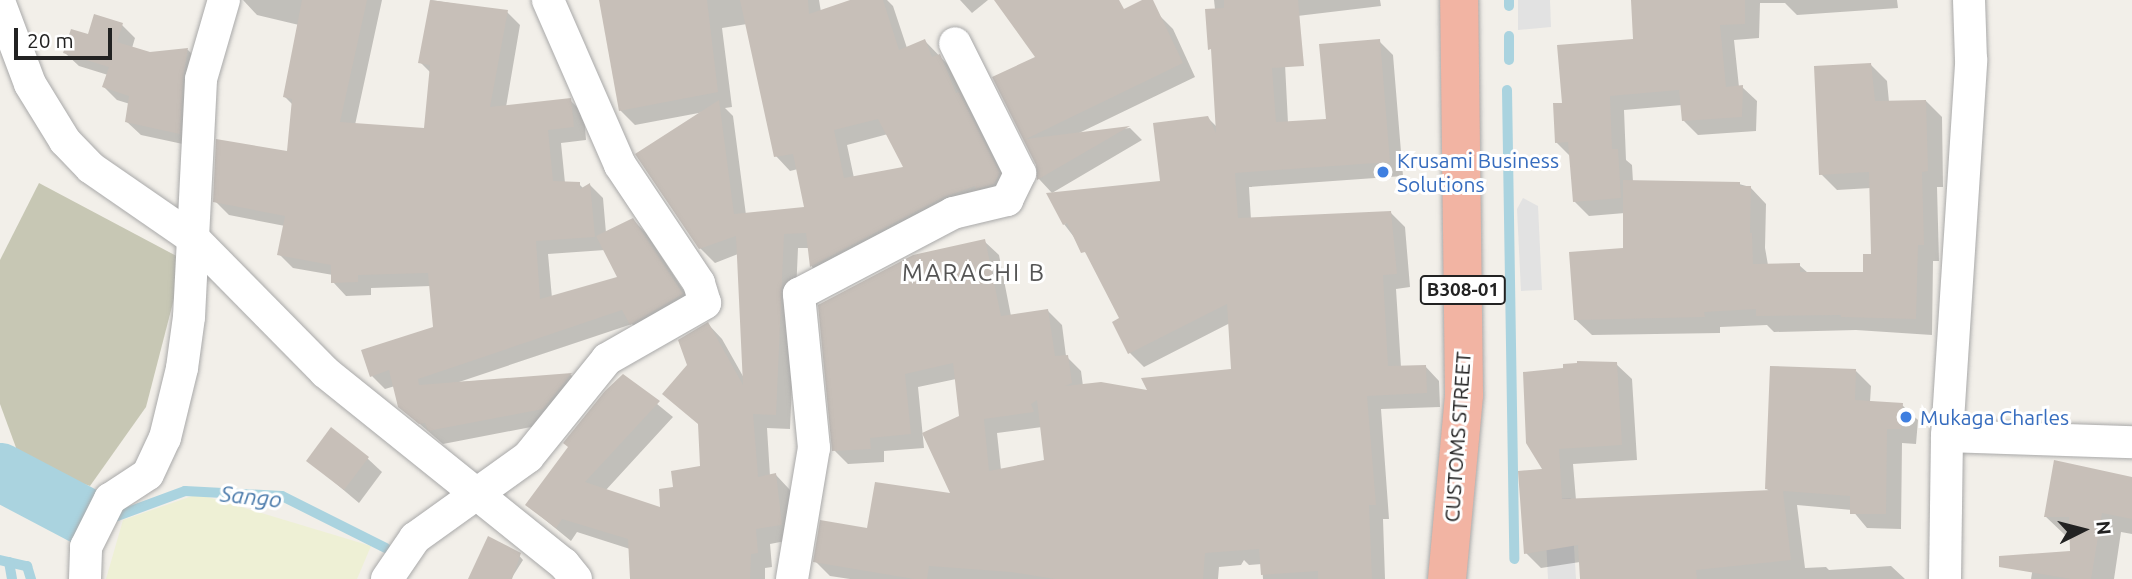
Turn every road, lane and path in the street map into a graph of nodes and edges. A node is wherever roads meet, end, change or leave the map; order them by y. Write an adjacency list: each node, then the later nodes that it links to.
1 (224, 0): 7 (street)
2 (548, 0): 10 (street)
3 (1459, 0): 15 (highway, CUSTOMS STREET / B308-01)
4 (1969, 0): 8 (street)
5 (0, 4): 7 (street)
6 (955, 43): 14 (street)
7 (194, 239): 10 (street); 11 (street)
8 (1947, 436): 9 (street); 16 (street)
9 (2132, 442)
10 (477, 494): 12 (street); 13 (street)
11 (85, 579)
12 (387, 579)
13 (576, 579)
14 (792, 579)
15 (1447, 579)
16 (1945, 579)

